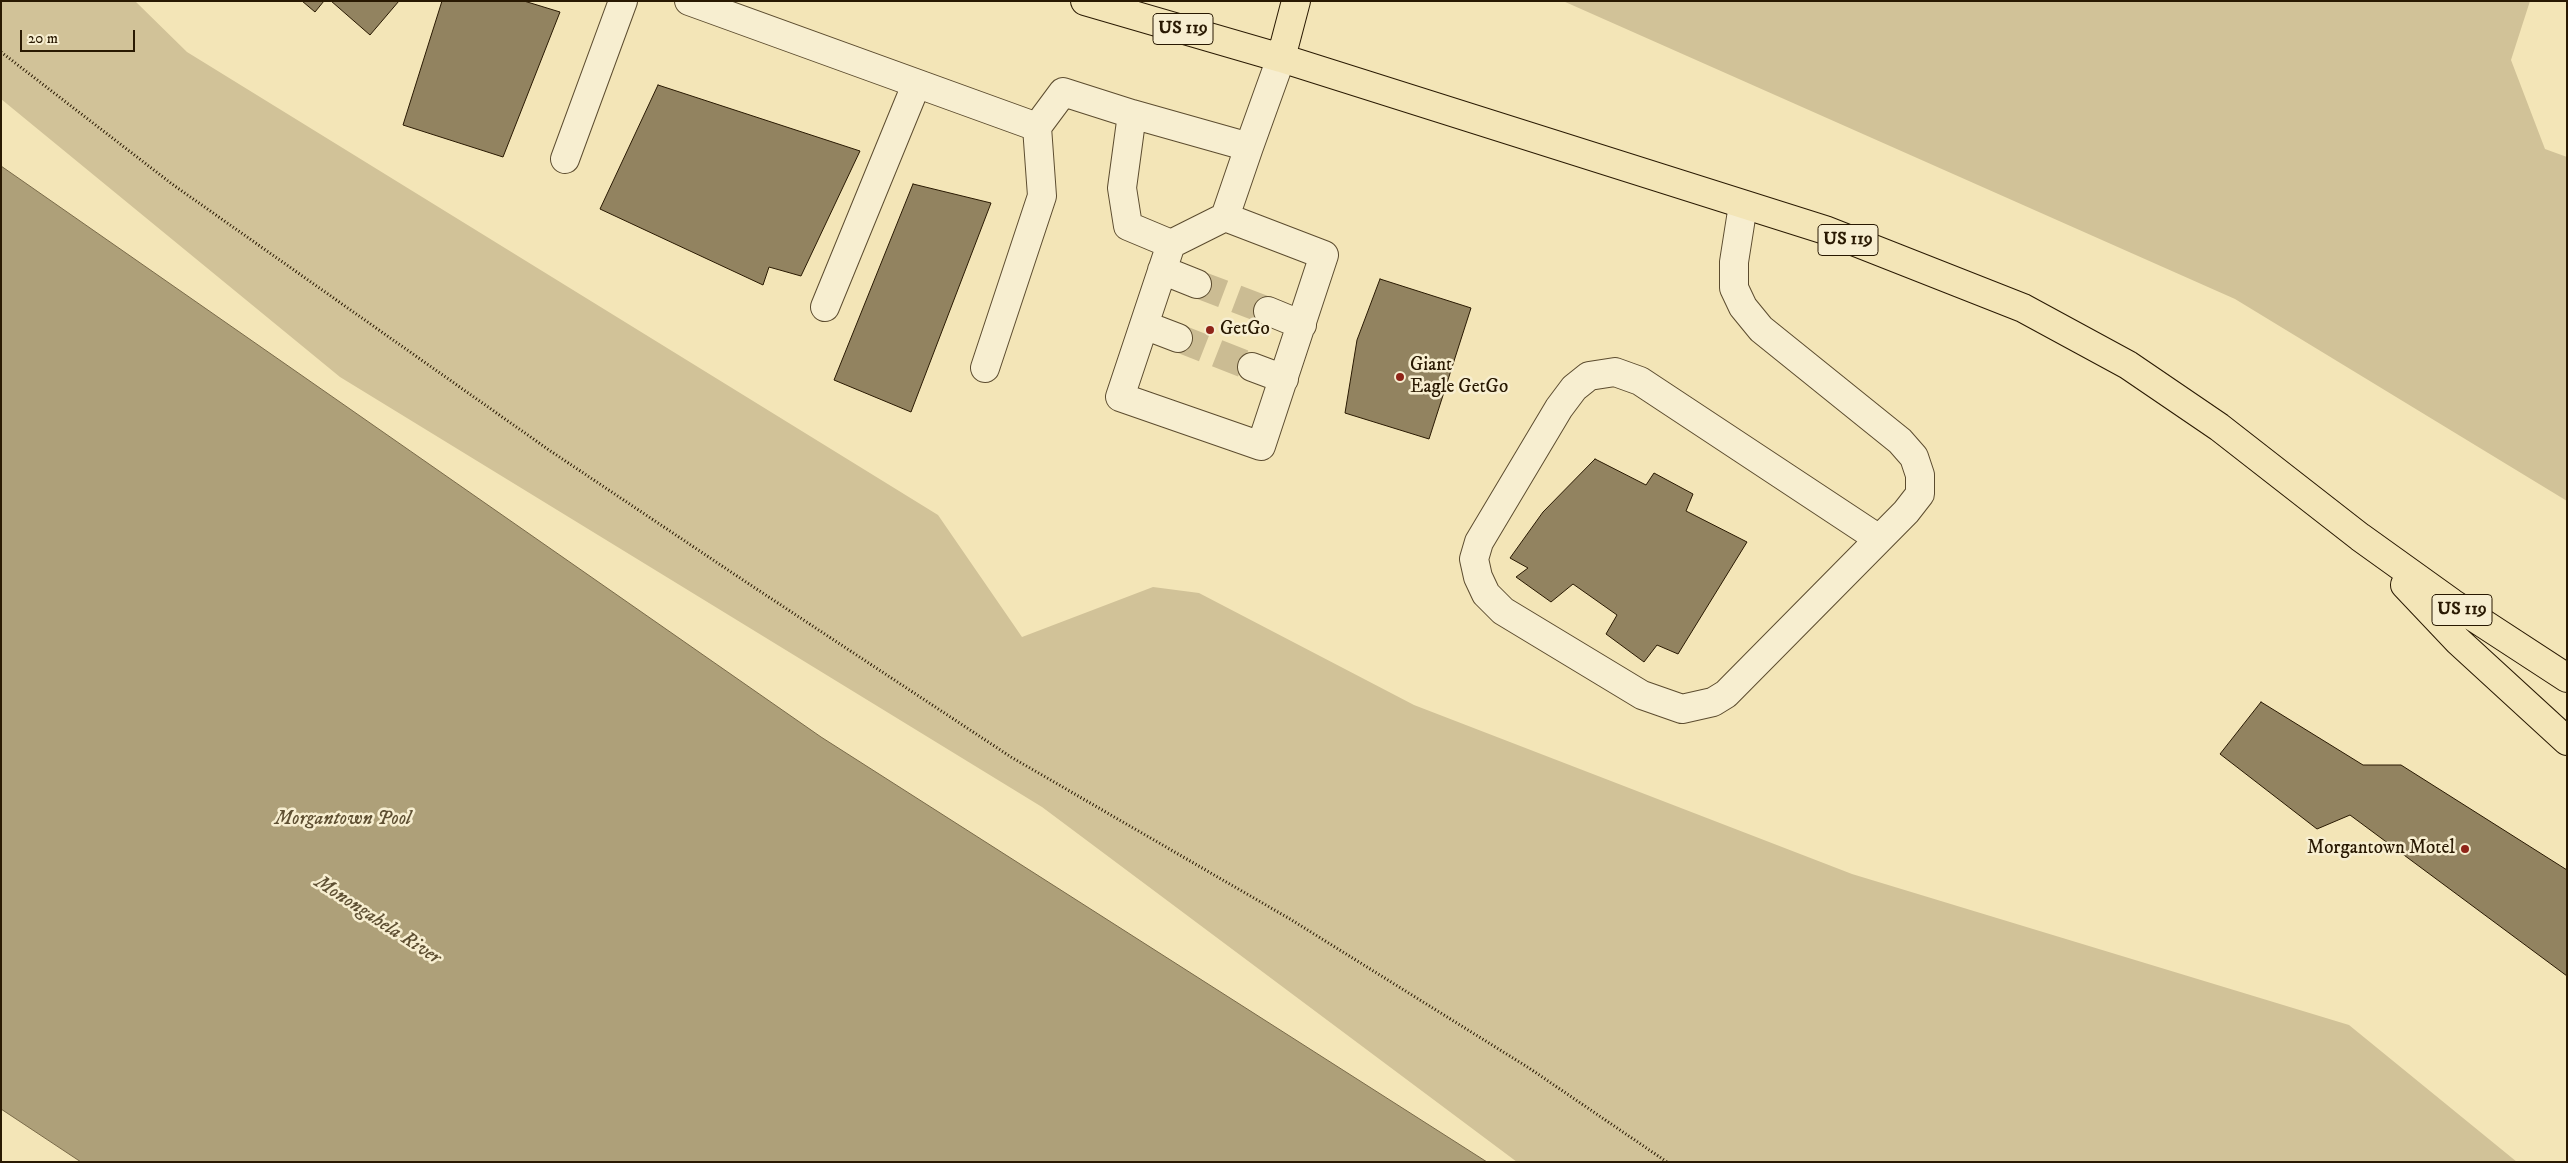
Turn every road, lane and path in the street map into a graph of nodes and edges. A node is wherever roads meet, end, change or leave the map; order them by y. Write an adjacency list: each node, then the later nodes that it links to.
1 (623, 1): 11 (lane)
2 (689, 1): 7 (lane)
3 (1084, 1): 6 (main road, US 119)
4 (1296, 1): 6 (main road)
5 (1, 52): 29 (path)
6 (1281, 58): 10 (lane); 12 (main road, US 119)
7 (916, 85): 9 (lane); 17 (lane)
8 (1132, 114): 9 (lane); 10 (lane); 14 (lane)
9 (1037, 127): 23 (lane)
10 (1249, 147): 13 (lane)
11 (565, 159)
12 (1744, 205): 25 (main road, US 119); 26 (lane)
13 (1226, 217): 14 (lane); 20 (lane)
14 (1171, 244): 15 (lane)
15 (1162, 270): 16 (lane); 19 (lane)
16 (1197, 284)
17 (825, 307)
18 (1268, 312): 20 (lane)
19 (1144, 325): 21 (lane); 24 (lane)
20 (1302, 325): 24 (lane)
21 (1178, 338)
22 (1252, 367): 24 (lane)
23 (985, 368)
24 (1284, 379)
25 (2360, 537): 27 (main road, US 119); 28 (main road)
26 (1879, 539): 26 (lane)
27 (2567, 678)
28 (2567, 741)
29 (1667, 1162)

